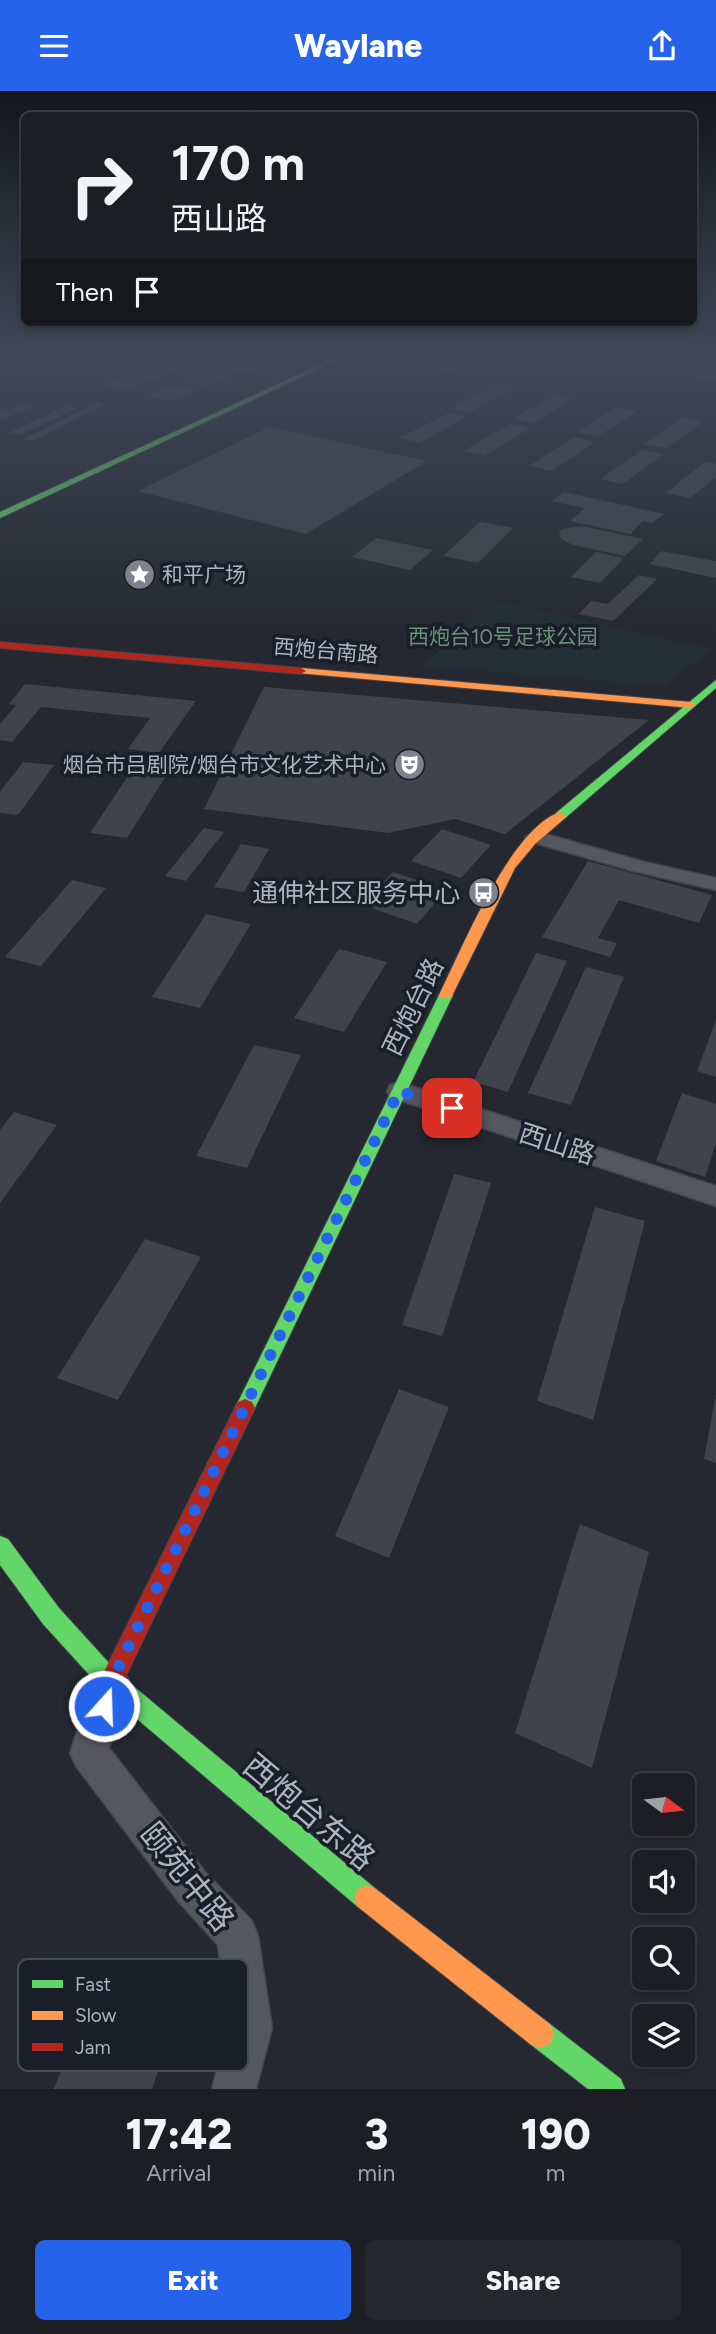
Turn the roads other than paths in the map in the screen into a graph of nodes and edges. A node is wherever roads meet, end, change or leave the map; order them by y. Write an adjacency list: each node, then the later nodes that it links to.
1 (115, 448): 3 (street)
2 (144, 448): 4 (street)
3 (0, 500)
4 (0, 515)
5 (0, 645): 7 (street, 西炮台南路)
6 (716, 683): 7 (street, 西炮台路)
7 (691, 705): 8 (street, 西炮台路)
8 (535, 837): 9 (street); 10 (street, 西炮台路)
9 (716, 884)
10 (399, 1091): 11 (street, 西山路); 13 (street, 西炮台路)
11 (716, 1196)
12 (0, 1548): 13 (street, 西炮台东路)
13 (111, 1682): 14 (street, 颐苑中路); 19 (street, 西炮台东路)
14 (240, 1959)
15 (248, 2014): 16 (street, 颐苑中路)
16 (248, 2036)
17 (239, 2071): 18 (street, 颐苑中路)
18 (234, 2089)
19 (611, 2089)

